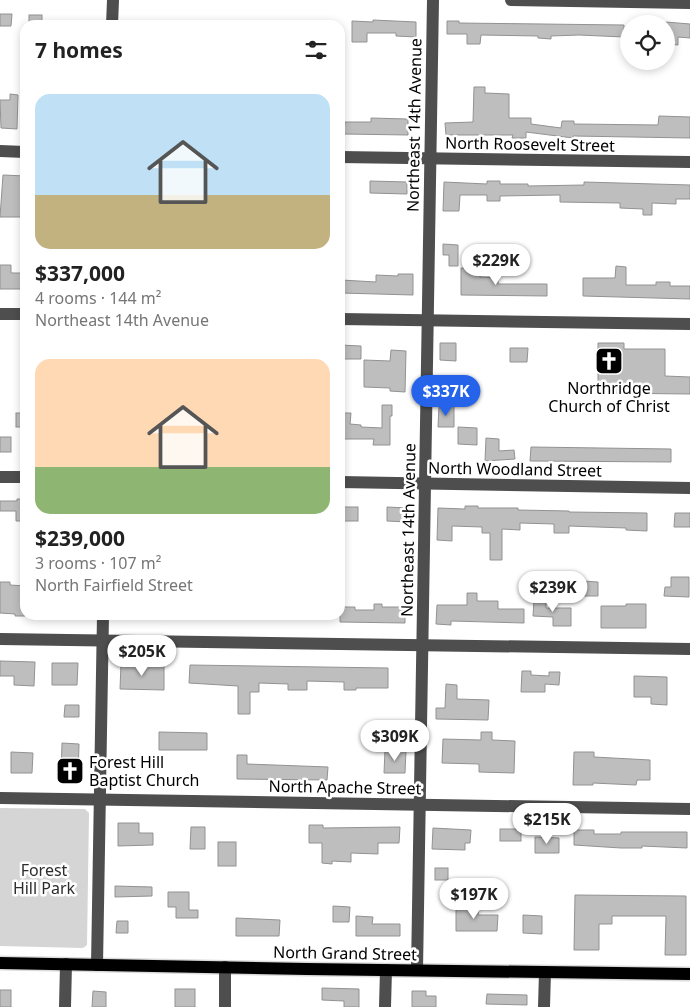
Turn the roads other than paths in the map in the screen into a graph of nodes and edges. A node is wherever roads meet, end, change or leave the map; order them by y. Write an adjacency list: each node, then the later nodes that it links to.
1 (112, 0): 5 (street)
2 (433, 0): 9 (street, Northeast 14th Avenue)
3 (511, 0): 4 (street)
4 (690, 3)
5 (112, 20)
6 (0, 152): 7 (street)
7 (20, 152)
8 (345, 157): 9 (street, North Roosevelt Street)
9 (430, 159): 10 (street, North Roosevelt Street); 14 (street, Northeast 14th Avenue)
10 (690, 162)
11 (0, 314): 12 (street)
12 (20, 314)
13 (345, 319): 14 (street)
14 (427, 320): 15 (street); 19 (street, Northeast 14th Avenue)
15 (690, 324)
16 (0, 477): 17 (street)
17 (20, 477)
18 (345, 482): 19 (street, North Woodland Street)
19 (425, 484): 20 (street, North Woodland Street); 24 (street, Northeast 14th Avenue)
20 (690, 488)
21 (103, 620): 23 (street)
22 (0, 639): 23 (street)
23 (103, 640): 24 (street); 27 (street)
24 (422, 645): 25 (street); 28 (street, Northeast 14th Avenue)
25 (690, 649)
26 (0, 798): 27 (street, North Apache Street)
27 (100, 800): 28 (street, North Apache Street); 32 (street)
28 (419, 805): 29 (street, North Apache Street); 35 (street, Northeast 14th Avenue)
29 (690, 809)
30 (0, 963): 31 (main road, North Grand Street)
31 (66, 964): 32 (main road, North Grand Street); 38 (street)
32 (97, 965): 33 (main road, North Grand Street)
33 (225, 967): 34 (main road, North Grand Street); 39 (street)
34 (386, 970): 35 (main road, North Grand Street); 40 (street)
35 (417, 970): 36 (main road, North Grand Street)
36 (545, 972): 37 (main road, North Grand Street); 41 (street)
37 (690, 974)
38 (65, 1007)
39 (225, 1007)
40 (385, 1007)
41 (544, 1007)

